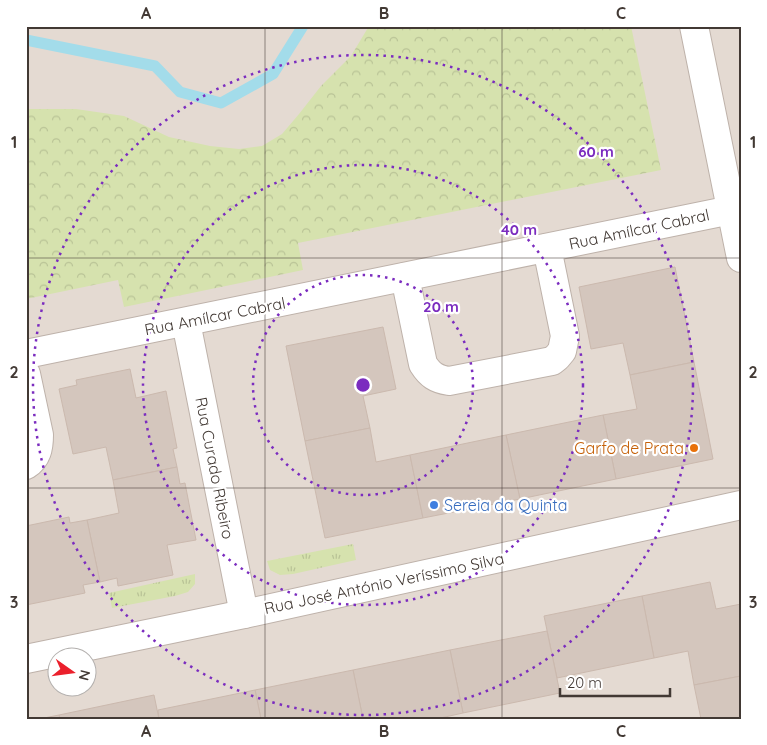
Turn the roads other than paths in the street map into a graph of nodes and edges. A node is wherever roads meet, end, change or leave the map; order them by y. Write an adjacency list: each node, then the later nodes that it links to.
1 (694, 26): 2 (street)
2 (736, 209): 3 (street, Rua Amílcar Cabral); 4 (street)
3 (547, 248): 5 (street, Rua Amílcar Cabral); 5 (street, Rua Amílcar Cabral)
4 (741, 258)
5 (405, 278): 6 (street, Rua Amílcar Cabral)
6 (186, 322): 7 (street, Rua Amílcar Cabral); 11 (street, Rua Curado Ribeiro)
7 (26, 354)
8 (26, 374): 9 (street)
9 (26, 465)
10 (741, 505): 11 (street, Rua José António Veríssimo Silva)
11 (244, 614): 12 (street, Rua José António Veríssimo Silva)
12 (26, 659)

